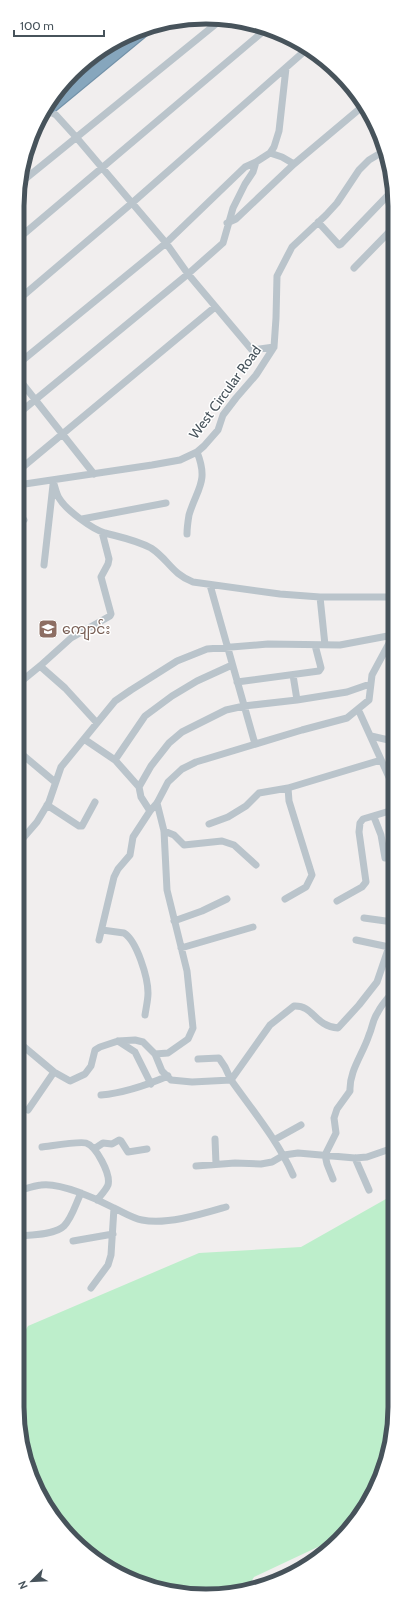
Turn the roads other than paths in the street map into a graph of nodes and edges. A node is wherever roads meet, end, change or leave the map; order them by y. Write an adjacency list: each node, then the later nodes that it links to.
1 (216, 24): 9 (street)
2 (261, 33): 14 (street)
3 (135, 39): 6 (highway)
4 (303, 52): 5 (street)
5 (286, 68): 10 (street); 17 (street)
6 (57, 102)
7 (360, 109): 13 (street)
8 (49, 113): 9 (street)
9 (76, 137): 14 (street); 15 (street)
10 (270, 153): 12 (street); 13 (street)
11 (380, 153): 18 (street, West Circular Road)
12 (256, 162): 19 (street); 22 (street)
13 (294, 164): 19 (street)
14 (102, 168): 17 (street); 21 (street)
15 (26, 178)
16 (388, 195): 18 (street)
17 (132, 203): 22 (street); 25 (street)
18 (318, 222): 27 (street, West Circular Road)
19 (228, 223): 24 (street)
20 (388, 233): 23 (street)
21 (24, 234)
22 (166, 243): 24 (street); 28 (street)
23 (354, 268)
24 (188, 274): 26 (street); 30 (street)
25 (24, 295)
26 (215, 307): 27 (street); 32 (street)
27 (274, 347): 33 (street, West Circular Road)
28 (24, 359)
29 (24, 386): 30 (street)
30 (35, 400): 31 (street); 32 (street)
31 (24, 409)
32 (62, 434): 34 (street); 35 (street)
33 (197, 452): 35 (street, West Circular Road); 41 (street)
34 (24, 466)
35 (94, 474): 36 (street, West Circular Road)
36 (53, 481): 37 (street, West Circular Road); 39 (street); 42 (street)
37 (24, 484)
38 (166, 503): 39 (street)
39 (82, 519): 40 (street)
40 (102, 532): 43 (street); 51 (street)
41 (186, 534)
42 (44, 565)
43 (210, 585): 44 (street); 50 (street)
44 (320, 597): 45 (street); 48 (street)
45 (388, 597)
46 (388, 637): 48 (street)
47 (315, 645): 48 (street); 50 (street); 53 (street)
48 (325, 645)
49 (388, 645): 56 (street)
50 (228, 647): 52 (street); 60 (street)
51 (40, 666): 54 (street); 60 (street)
52 (232, 666): 55 (street); 66 (street)
53 (293, 675): 55 (street); 57 (street)
54 (24, 679)
55 (237, 682): 58 (street)
56 (370, 684): 57 (street); 59 (street)
57 (297, 700): 58 (street)
58 (244, 706): 64 (street); 70 (street)
59 (358, 709): 61 (street); 64 (street)
60 (97, 723): 62 (street)
61 (371, 736): 63 (street); 67 (street)
62 (84, 739): 66 (street); 69 (street)
63 (388, 739)
64 (255, 744): 73 (street)
65 (24, 757): 69 (street)
66 (114, 760): 70 (street)
67 (381, 760): 68 (street); 71 (street)
68 (388, 775)
69 (55, 782): 74 (street)
70 (139, 787): 75 (street)
71 (288, 788): 78 (street); 84 (street)
72 (95, 802): 74 (street)
73 (157, 804): 75 (street); 79 (street)
74 (47, 805): 80 (street)
75 (150, 810): 90 (street)
76 (388, 812): 77 (street)
77 (374, 817): 81 (street); 85 (street)
78 (209, 824)
79 (164, 830): 82 (street); 87 (street)
80 (24, 837)
81 (385, 858)
82 (256, 865)
83 (227, 899): 87 (street)
84 (285, 899)
85 (337, 901)
86 (364, 918): 88 (street)
87 (174, 921): 94 (street)
88 (388, 921)
89 (253, 927): 94 (street)
90 (102, 930): 91 (street); 97 (street)
91 (99, 940)
92 (356, 940): 93 (street)
93 (388, 947)
94 (182, 948): 100 (street)
95 (388, 950): 104 (street)
96 (388, 998): 116 (street)
97 (145, 1015)
98 (118, 1041): 100 (street); 102 (street); 105 (street)
99 (24, 1045): 102 (street)
100 (155, 1054): 103 (street)
101 (198, 1060): 104 (street)
102 (54, 1072): 107 (street)
103 (168, 1076): 104 (street); 105 (street)
104 (231, 1080): 110 (street)
105 (151, 1084): 106 (street)
106 (101, 1095)
107 (28, 1110)
108 (301, 1125): 110 (street)
109 (214, 1139): 118 (street)
110 (274, 1140): 115 (street)
111 (42, 1147): 112 (street)
112 (94, 1149): 113 (street); 125 (street)
113 (147, 1149)
114 (388, 1150): 117 (street)
115 (284, 1155): 116 (street); 118 (street); 120 (street)
116 (326, 1155): 117 (street); 121 (street)
117 (355, 1158): 123 (street)
118 (216, 1164): 119 (street)
119 (196, 1166)
120 (293, 1175)
121 (333, 1179)
122 (24, 1189): 124 (street)
123 (369, 1190)
124 (81, 1193): 125 (street); 129 (street)
125 (97, 1200): 127 (street)
126 (226, 1207): 127 (street)
127 (114, 1208): 128 (street)
128 (112, 1234): 130 (street); 131 (street)
129 (24, 1235)
130 (73, 1241)
131 (91, 1288)

